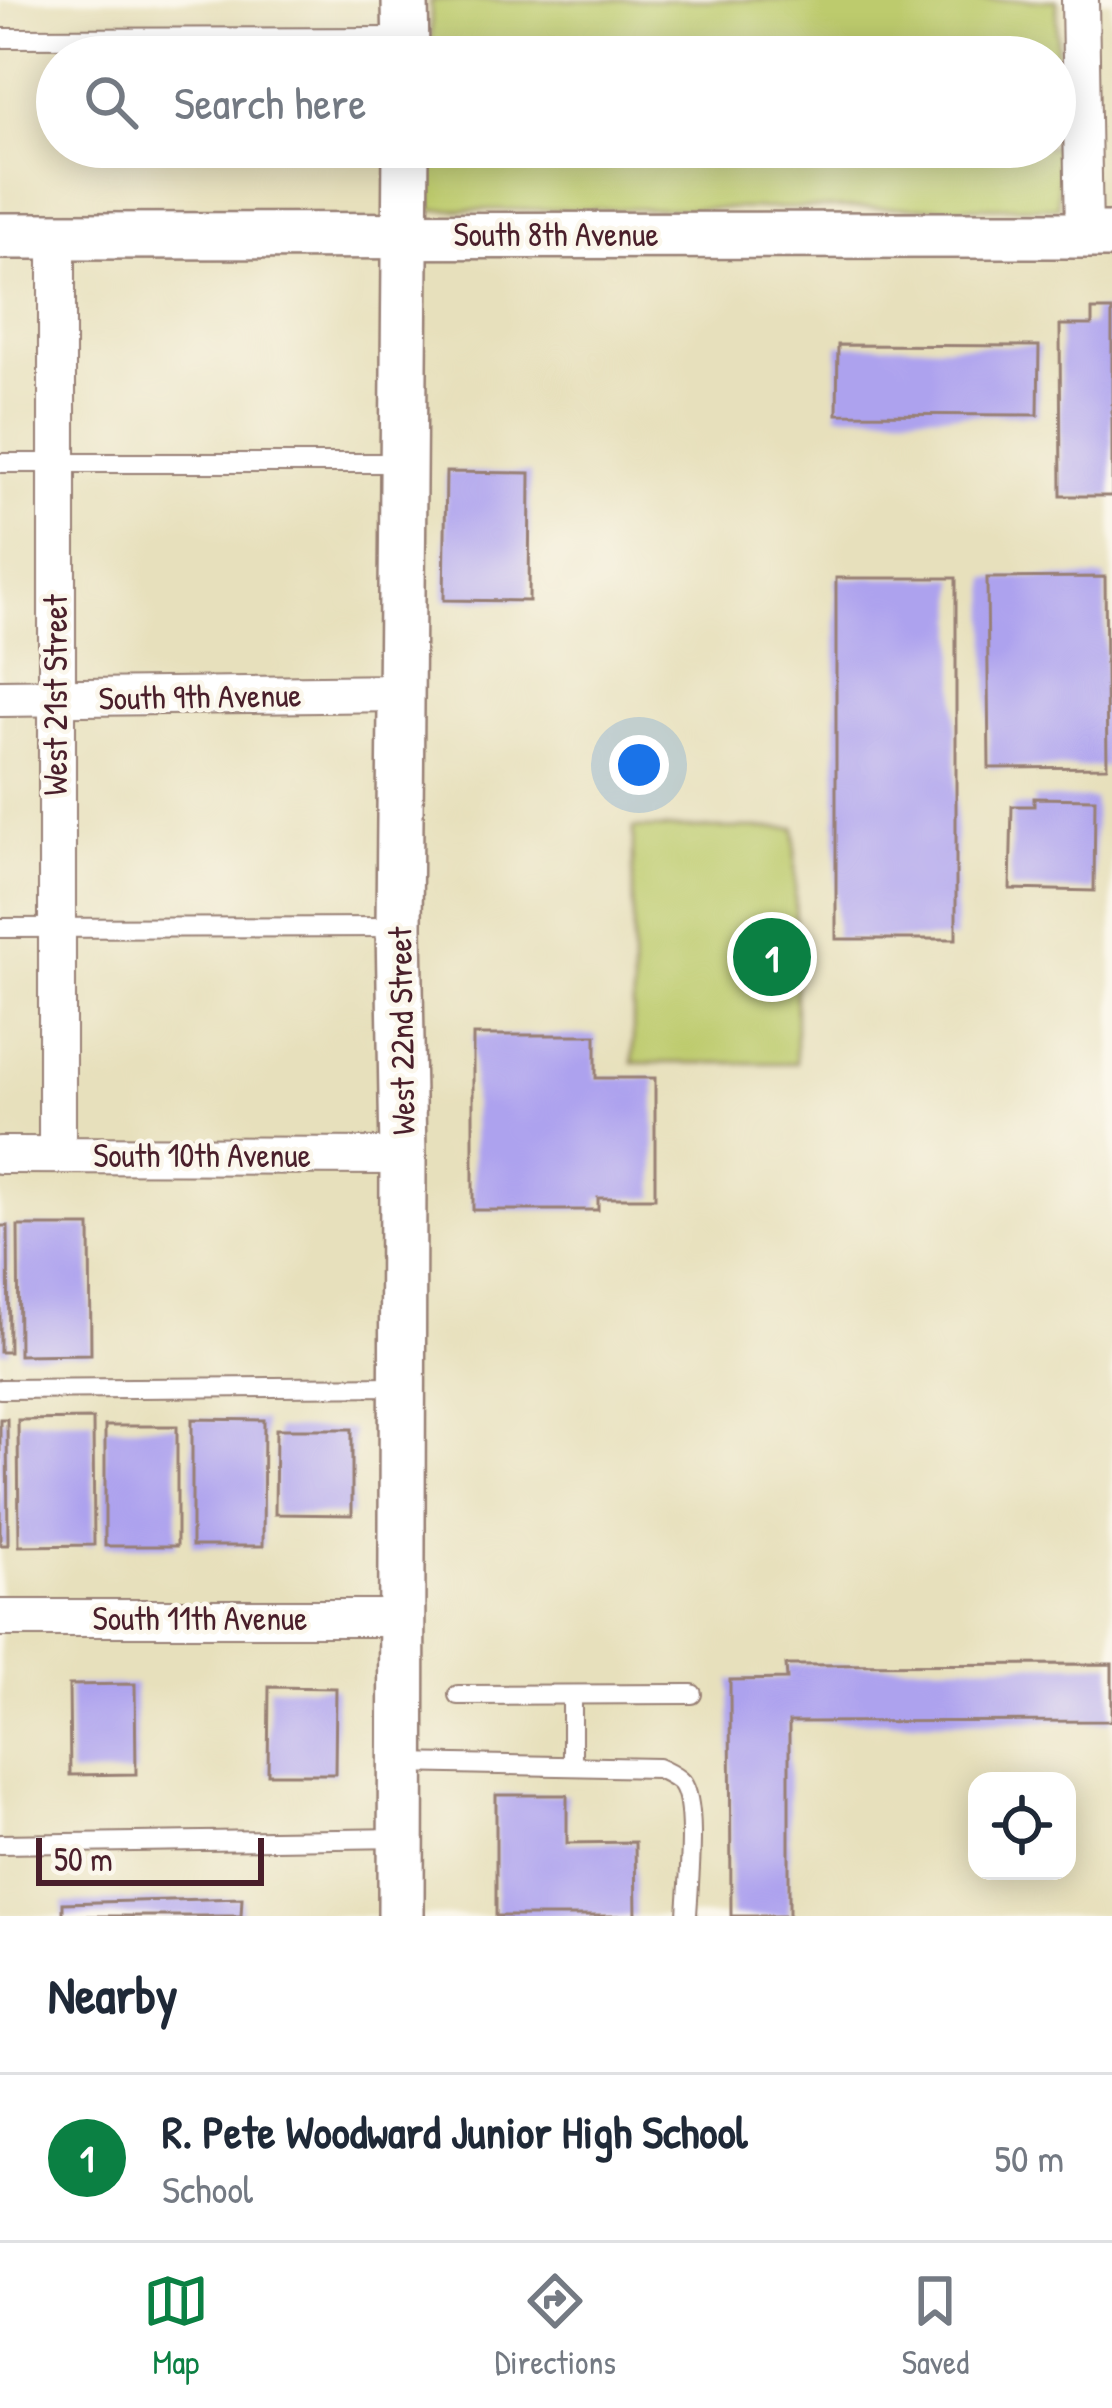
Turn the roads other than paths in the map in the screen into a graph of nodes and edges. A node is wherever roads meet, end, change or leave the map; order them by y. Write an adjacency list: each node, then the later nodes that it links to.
1 (1081, 0): 8 (street)
2 (405, 32): 3 (lane)
3 (135, 36)
4 (36, 37): 5 (lane)
5 (0, 38)
6 (406, 168): 7 (street, West 22nd Street)
7 (406, 234): 8 (street, South 8th Avenue); 10 (street, South 8th Avenue); 13 (street, West 22nd Street)
8 (1098, 235)
9 (0, 236): 10 (street, South 8th Avenue)
10 (57, 236): 12 (street, West 21st Street)
11 (0, 463): 12 (lane)
12 (56, 463): 13 (lane); 16 (street, West 21st Street)
13 (405, 463): 14 (street, West 22nd Street)
14 (400, 693): 16 (street, South 9th Avenue); 17 (street, West 22nd Street)
15 (0, 698): 16 (street, South 9th Avenue)
16 (55, 698): 19 (street, West 21st Street)
17 (399, 927): 19 (lane); 22 (street, West 22nd Street)
18 (0, 928): 19 (lane)
19 (56, 928): 20 (street, West 21st Street)
20 (57, 1154): 21 (street, South 10th Avenue); 22 (street, South 10th Avenue)
21 (0, 1155)
22 (403, 1156): 23 (street, West 22nd Street)
23 (402, 1386): 24 (lane); 26 (street, West 22nd Street)
24 (0, 1389)
25 (0, 1618): 26 (street, South 11th Avenue)
26 (400, 1618): 30 (street, West 22nd Street)
27 (692, 1694): 29 (lane)
28 (458, 1695): 29 (lane)
29 (572, 1695): 31 (lane)
30 (401, 1763): 31 (lane); 32 (street, West 22nd Street)
31 (572, 1765): 35 (lane)
32 (401, 1838): 33 (lane); 34 (street, West 22nd Street)
33 (0, 1844)
34 (401, 1916)
35 (687, 1916)

